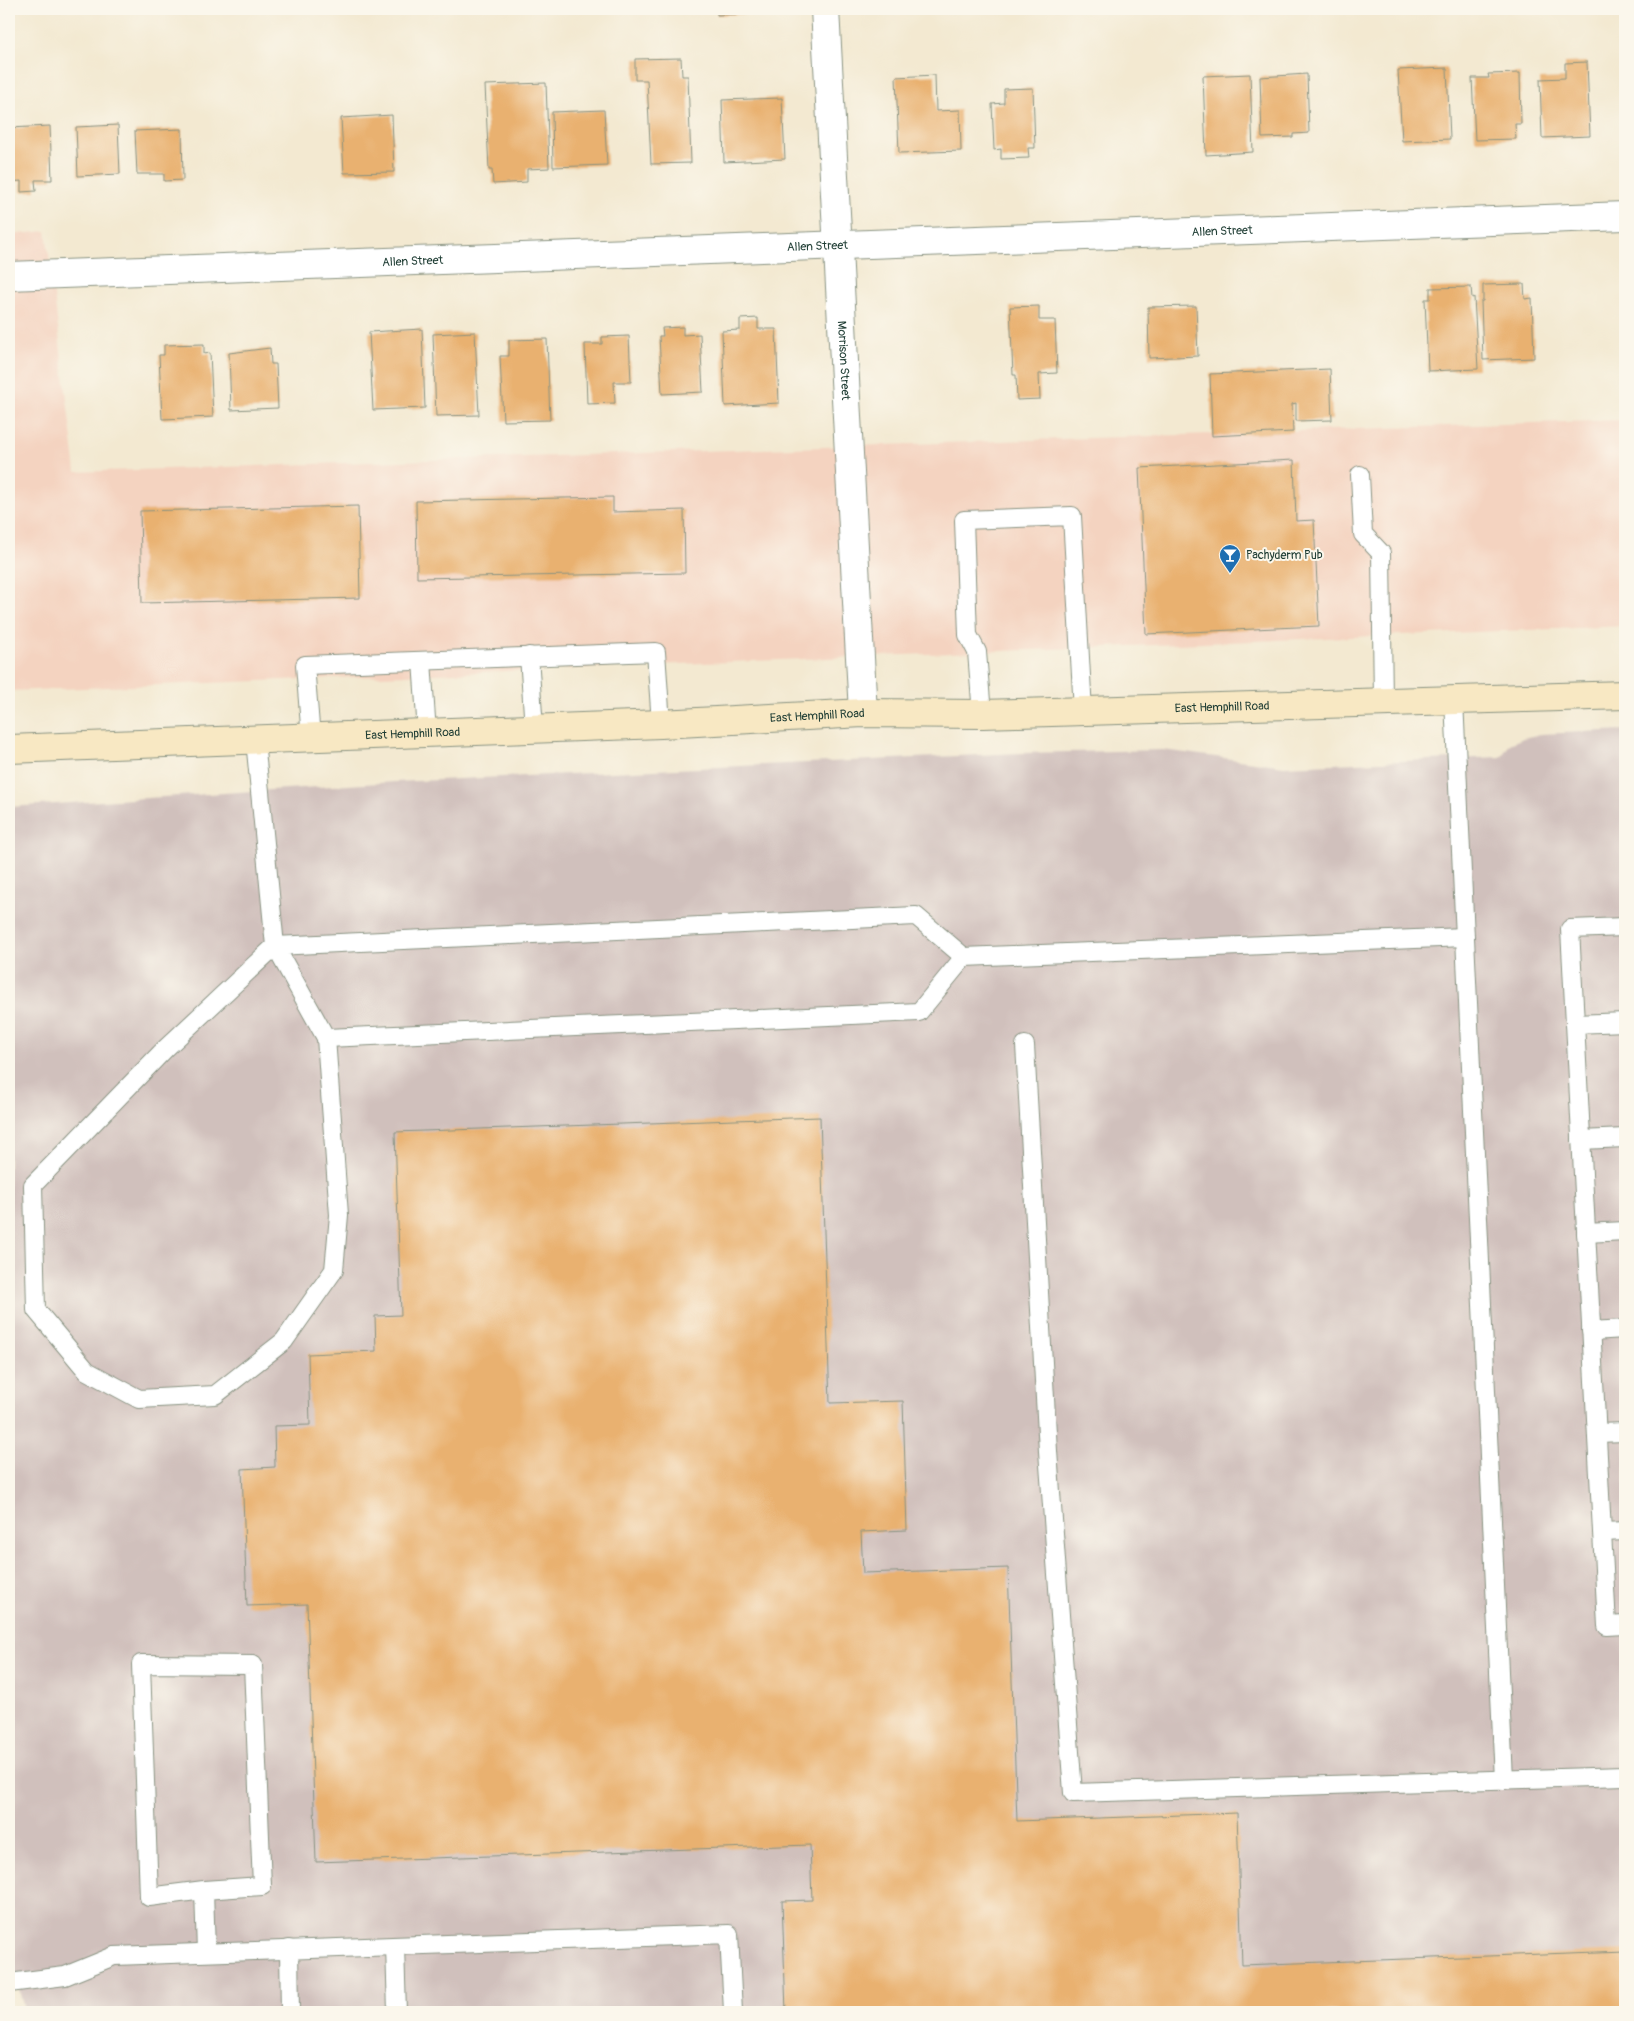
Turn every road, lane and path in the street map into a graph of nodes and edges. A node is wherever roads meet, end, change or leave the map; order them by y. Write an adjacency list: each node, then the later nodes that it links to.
1 (825, 9): 3 (street, Morrison Street)
2 (1625, 216): 3 (street, Allen Street)
3 (838, 244): 4 (street, Allen Street); 12 (street, Morrison Street)
4 (9, 276)
5 (1360, 475): 10 (lane)
6 (529, 656): 7 (lane); 14 (lane); 15 (lane)
7 (422, 661): 16 (lane); 17 (lane)
8 (1625, 695): 9 (street, East Hemphill Road)
9 (1454, 700): 10 (street, East Hemphill Road); 21 (lane)
10 (1384, 702): 11 (street, East Hemphill Road)
11 (1083, 711): 13 (street, East Hemphill Road); 13 (lane)
12 (863, 713): 13 (street, East Hemphill Road); 14 (street, East Hemphill Road)
13 (982, 714)
14 (661, 724): 15 (street, East Hemphill Road)
15 (534, 729): 16 (street, East Hemphill Road)
16 (427, 733): 17 (street, East Hemphill Road)
17 (310, 738): 18 (street, East Hemphill Road)
18 (255, 740): 19 (street, East Hemphill Road); 22 (lane)
19 (9, 749)
20 (1625, 927): 25 (lane)
21 (1465, 937): 23 (lane); 40 (lane)
22 (275, 946): 23 (lane); 26 (lane); 26 (lane)
23 (964, 957): 26 (lane)
24 (1625, 1022): 25 (lane)
25 (1575, 1024): 29 (lane)
26 (326, 1038)
27 (1025, 1046): 40 (lane)
28 (1625, 1138): 29 (lane)
29 (1581, 1140): 31 (lane)
30 (1625, 1231): 31 (lane)
31 (1586, 1233): 33 (lane)
32 (1625, 1330): 33 (lane)
33 (1592, 1331): 35 (lane)
34 (1625, 1432): 35 (lane)
35 (1597, 1434): 37 (lane)
36 (1625, 1531): 37 (lane)
37 (1602, 1532): 38 (lane)
38 (1625, 1625)
39 (1625, 1776): 40 (lane)
40 (1504, 1780)
41 (204, 1890): 41 (lane); 44 (lane)
42 (395, 1946): 43 (lane); 47 (lane); 48 (lane)
43 (289, 1949): 44 (lane); 46 (lane)
44 (206, 1952): 45 (lane)
45 (9, 1983)
46 (290, 2012)
47 (397, 2012)
48 (733, 2012)

